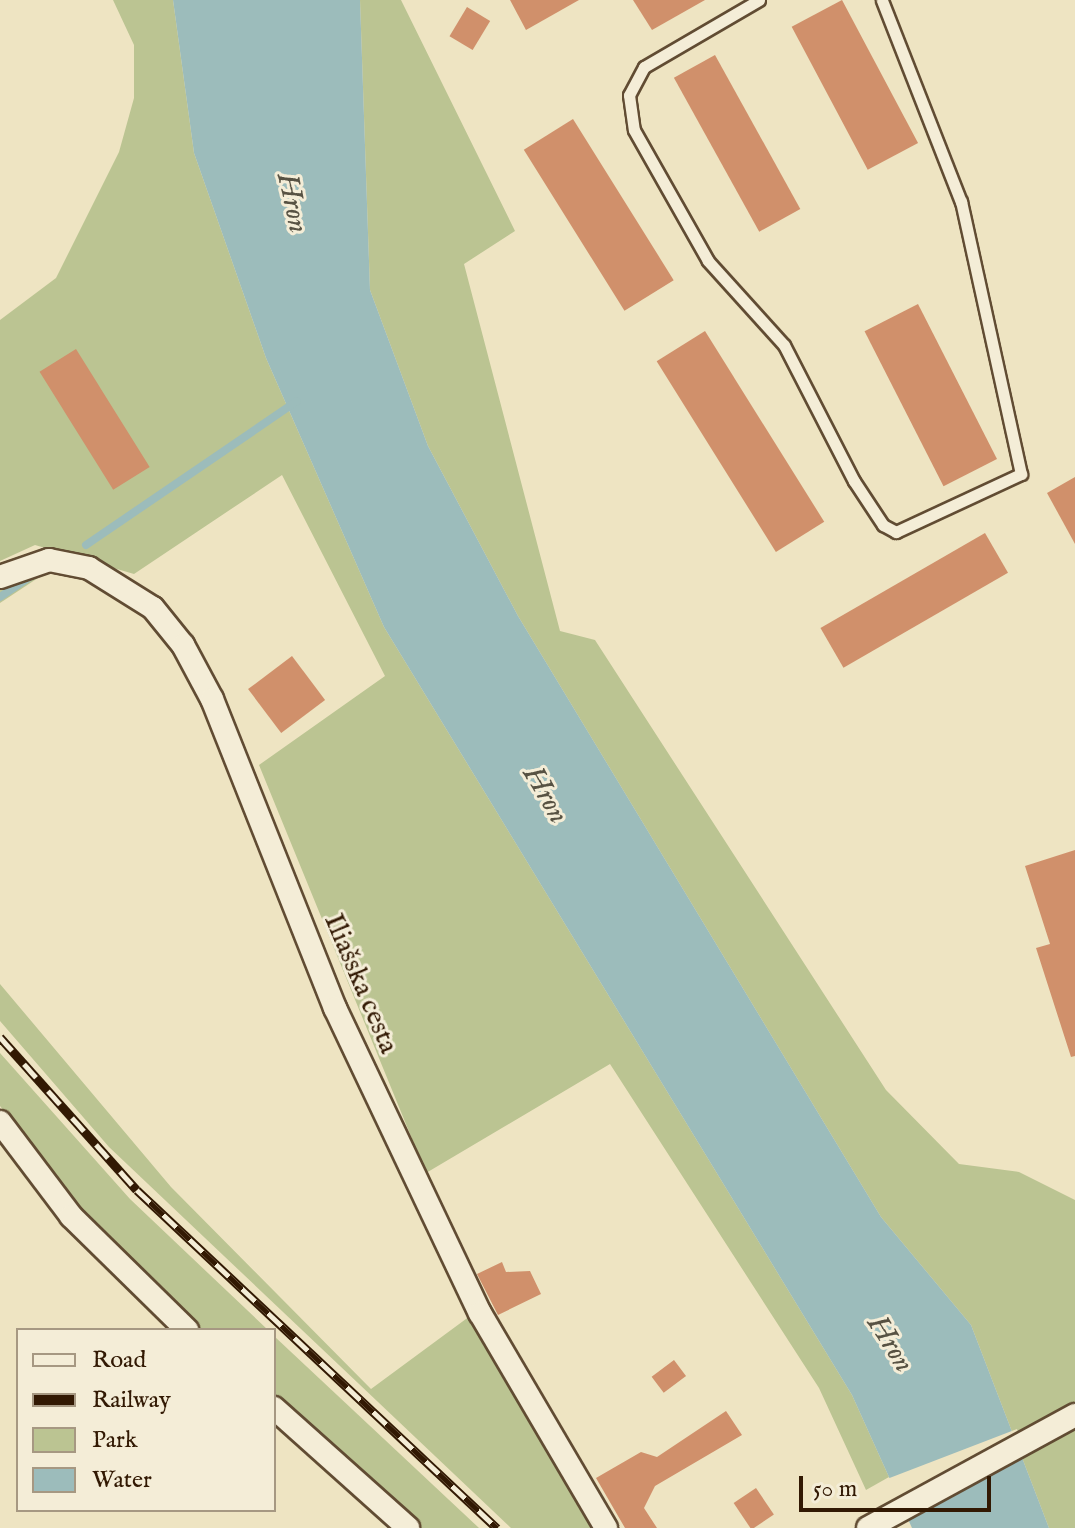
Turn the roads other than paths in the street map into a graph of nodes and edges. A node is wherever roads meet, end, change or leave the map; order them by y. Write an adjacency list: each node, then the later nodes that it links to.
1 (759, 0): 2 (lane)
2 (882, 0)
3 (0, 577): 10 (street, Iliašska cesta)
4 (0, 1122): 5 (street)
5 (185, 1328)
6 (276, 1410): 9 (street)
7 (1075, 1415): 8 (street)
8 (869, 1527)
9 (408, 1528)
10 (606, 1528)

